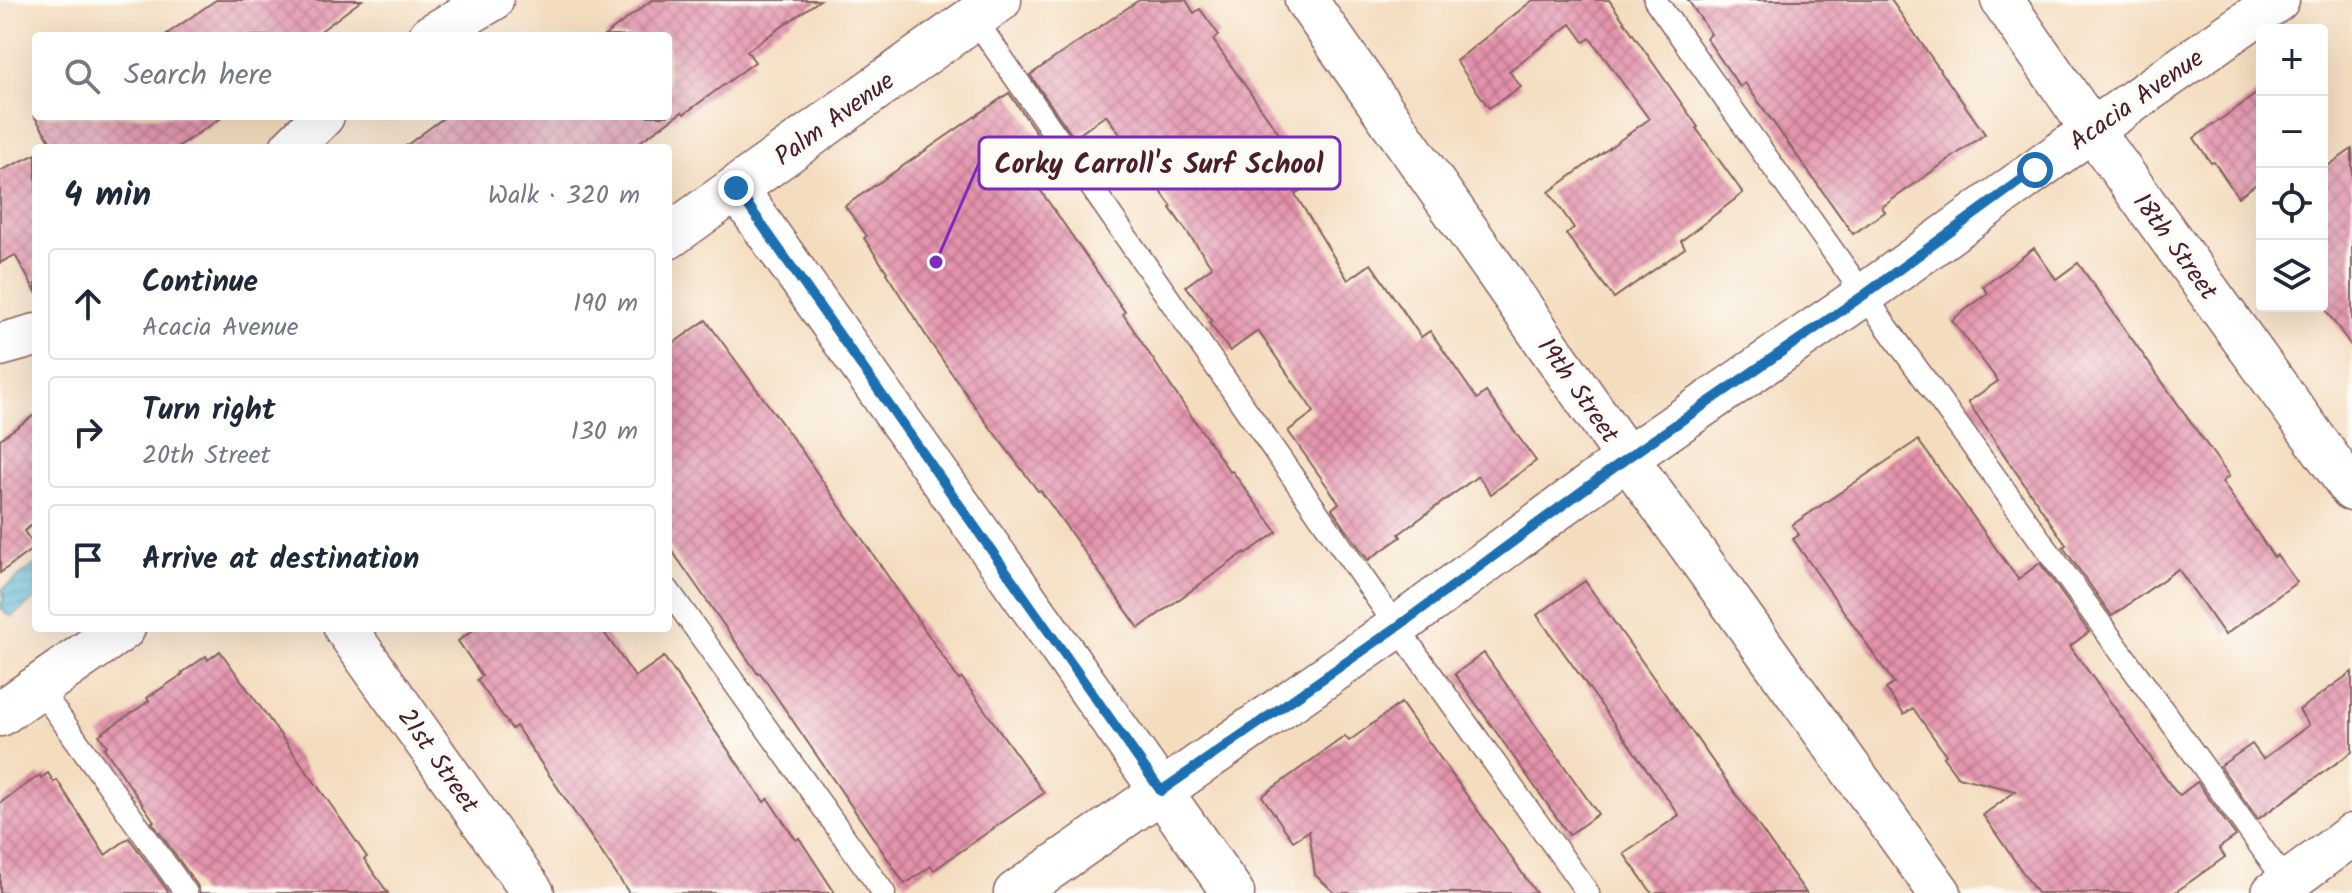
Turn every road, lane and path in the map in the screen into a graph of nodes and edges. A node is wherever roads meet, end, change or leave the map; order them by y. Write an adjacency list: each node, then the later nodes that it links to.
1 (492, 0): 7 (street)
2 (1306, 0): 16 (street, 19th Street)
3 (1655, 0): 13 (lane)
4 (2002, 0): 9 (street, 18th Street)
5 (2278, 0): 9 (street, Acacia Avenue)
6 (987, 9): 11 (street, Palm Avenue); 19 (lane)
7 (437, 32)
8 (319, 120): 10 (street)
9 (2092, 130): 13 (street, Acacia Avenue); 17 (street, 18th Street)
10 (295, 144)
11 (736, 188): 12 (street, Palm Avenue); 24 (street)
12 (672, 234)
13 (1864, 295): 16 (street, Acacia Avenue); 26 (lane)
14 (32, 336): 15 (street)
15 (0, 345)
16 (1627, 458): 19 (street, Acacia Avenue); 33 (street, 19th Street)
17 (2352, 490)
18 (672, 596): 29 (lane)
19 (1397, 627): 24 (street, Acacia Avenue); 32 (lane)
20 (117, 632): 22 (street)
21 (348, 632): 28 (street, 21st Street)
22 (39, 688): 23 (street); 27 (lane)
23 (0, 714)
24 (1161, 791): 30 (street, Acacia Avenue); 31 (street)
25 (2352, 835): 26 (street)
26 (2285, 890)
27 (186, 893)
28 (533, 893)
29 (884, 893)
30 (1015, 893)
31 (1233, 893)
32 (1588, 893)
33 (1940, 893)

